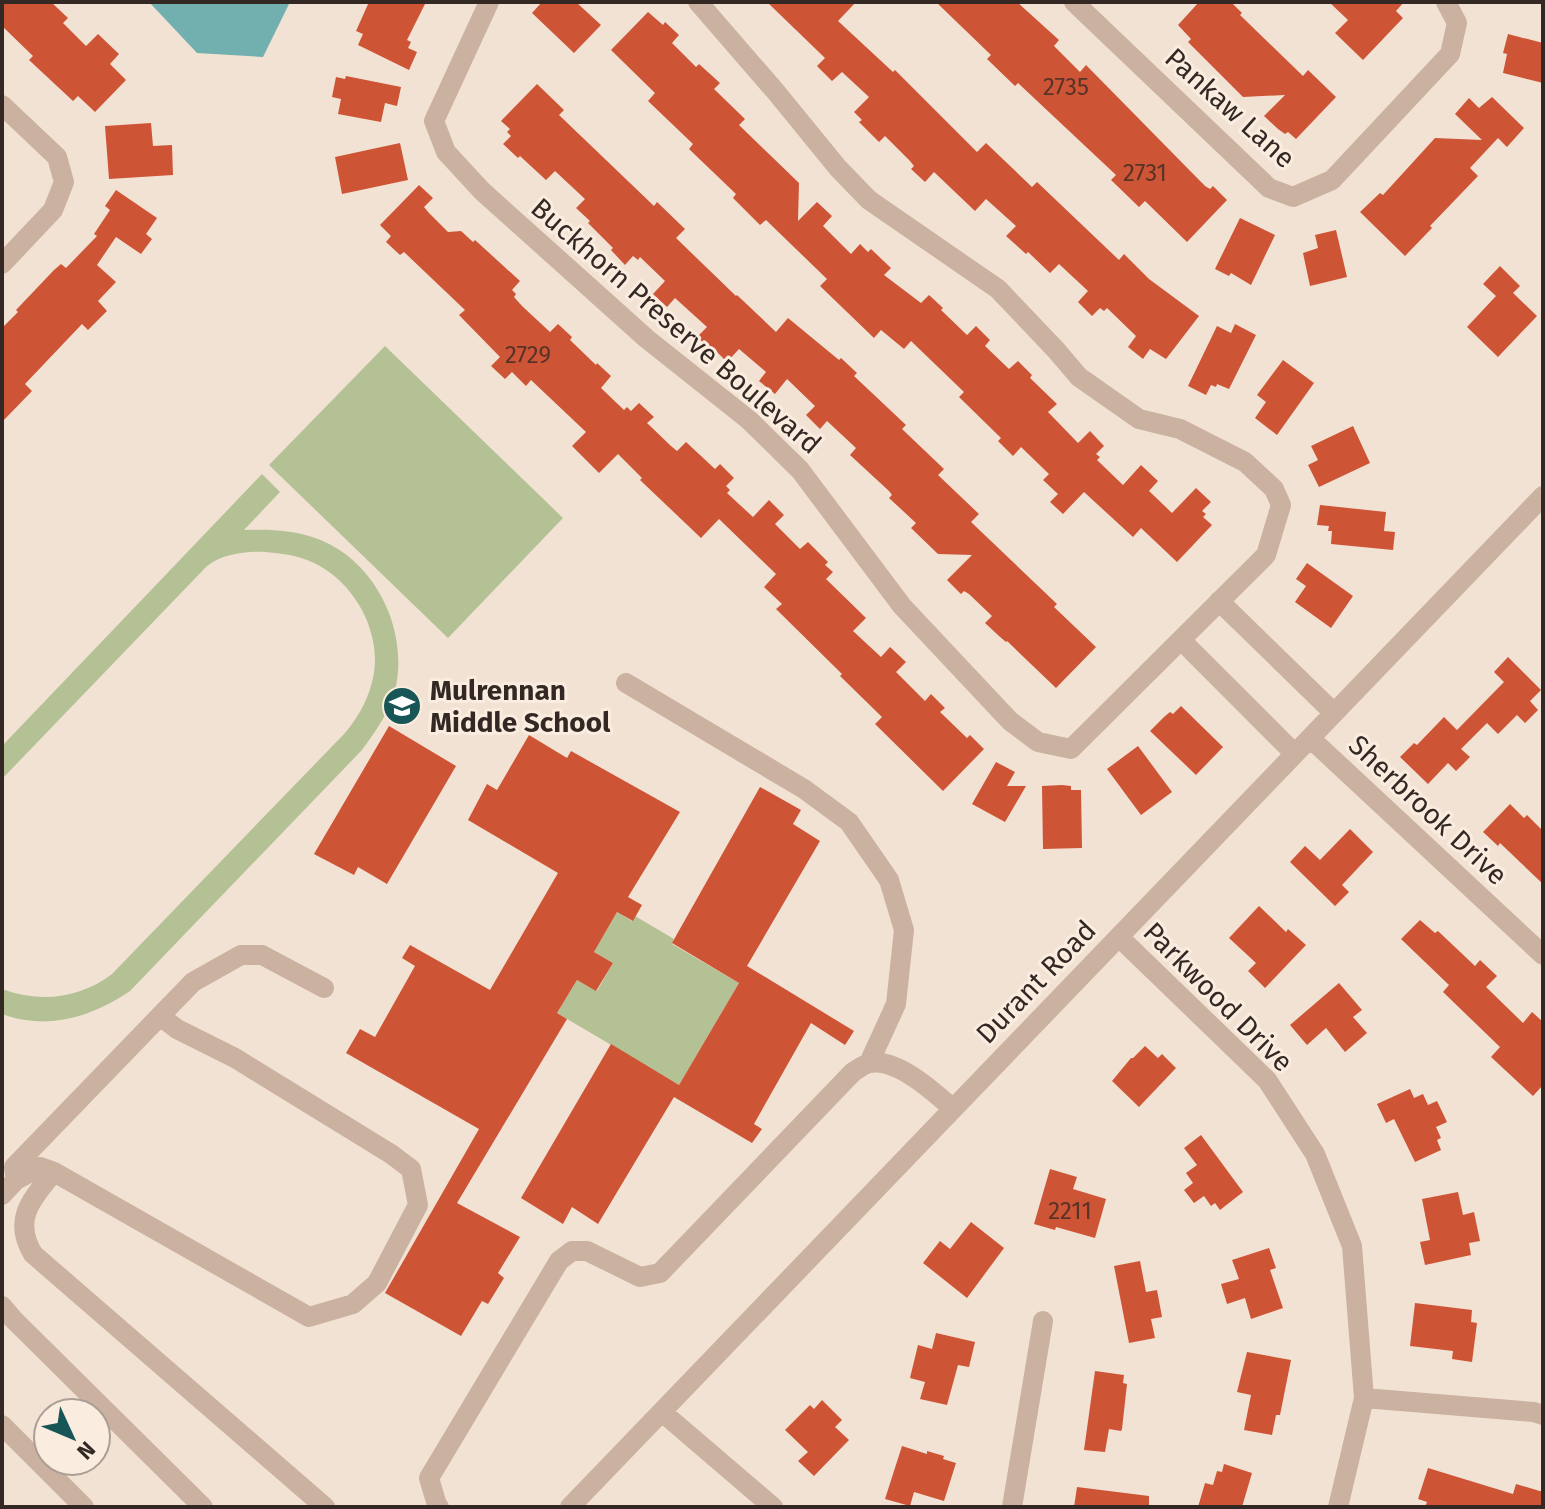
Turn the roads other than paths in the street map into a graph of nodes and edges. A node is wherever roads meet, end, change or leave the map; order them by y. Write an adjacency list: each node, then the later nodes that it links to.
1 (489, 2): 9 (street, Buckhorn Preserve Boulevard)
2 (698, 2): 8 (street, Buckhorn Preserve Boulevard)
3 (1074, 2): 4 (street, Pankaw Lane)
4 (1446, 2)
5 (2, 105): 6 (street)
6 (2, 264)
7 (1543, 496): 11 (street, Durant Road)
8 (1219, 601): 9 (street, Buckhorn Preserve Boulevard); 11 (street)
9 (1181, 640): 13 (street)
10 (626, 683): 18 (street)
11 (1334, 713): 12 (street, Durant Road)
12 (1310, 738): 13 (street, Durant Road); 15 (street, Sherbrook Drive)
13 (1295, 754): 14 (street, Durant Road)
14 (1119, 937): 19 (street, Durant Road); 24 (street, Parkwood Drive)
15 (1543, 955)
16 (324, 988): 17 (street)
17 (160, 1016): 20 (street); 21 (street)
18 (869, 1063): 19 (street); 31 (street)
19 (953, 1109): 25 (street, Durant Road)
20 (54, 1172): 21 (street); 30 (street)
21 (9, 1187)
22 (2, 1306): 29 (street)
23 (1043, 1321): 34 (street)
24 (1364, 1398): 26 (street); 35 (street, Parkwood Drive)
25 (662, 1412): 32 (street, Durant Road); 33 (street)
26 (1543, 1415)
27 (2, 1425): 28 (street)
28 (84, 1507)
29 (203, 1507)
30 (325, 1507)
31 (439, 1507)
32 (570, 1507)
33 (773, 1507)
34 (1012, 1507)
35 (1338, 1507)

